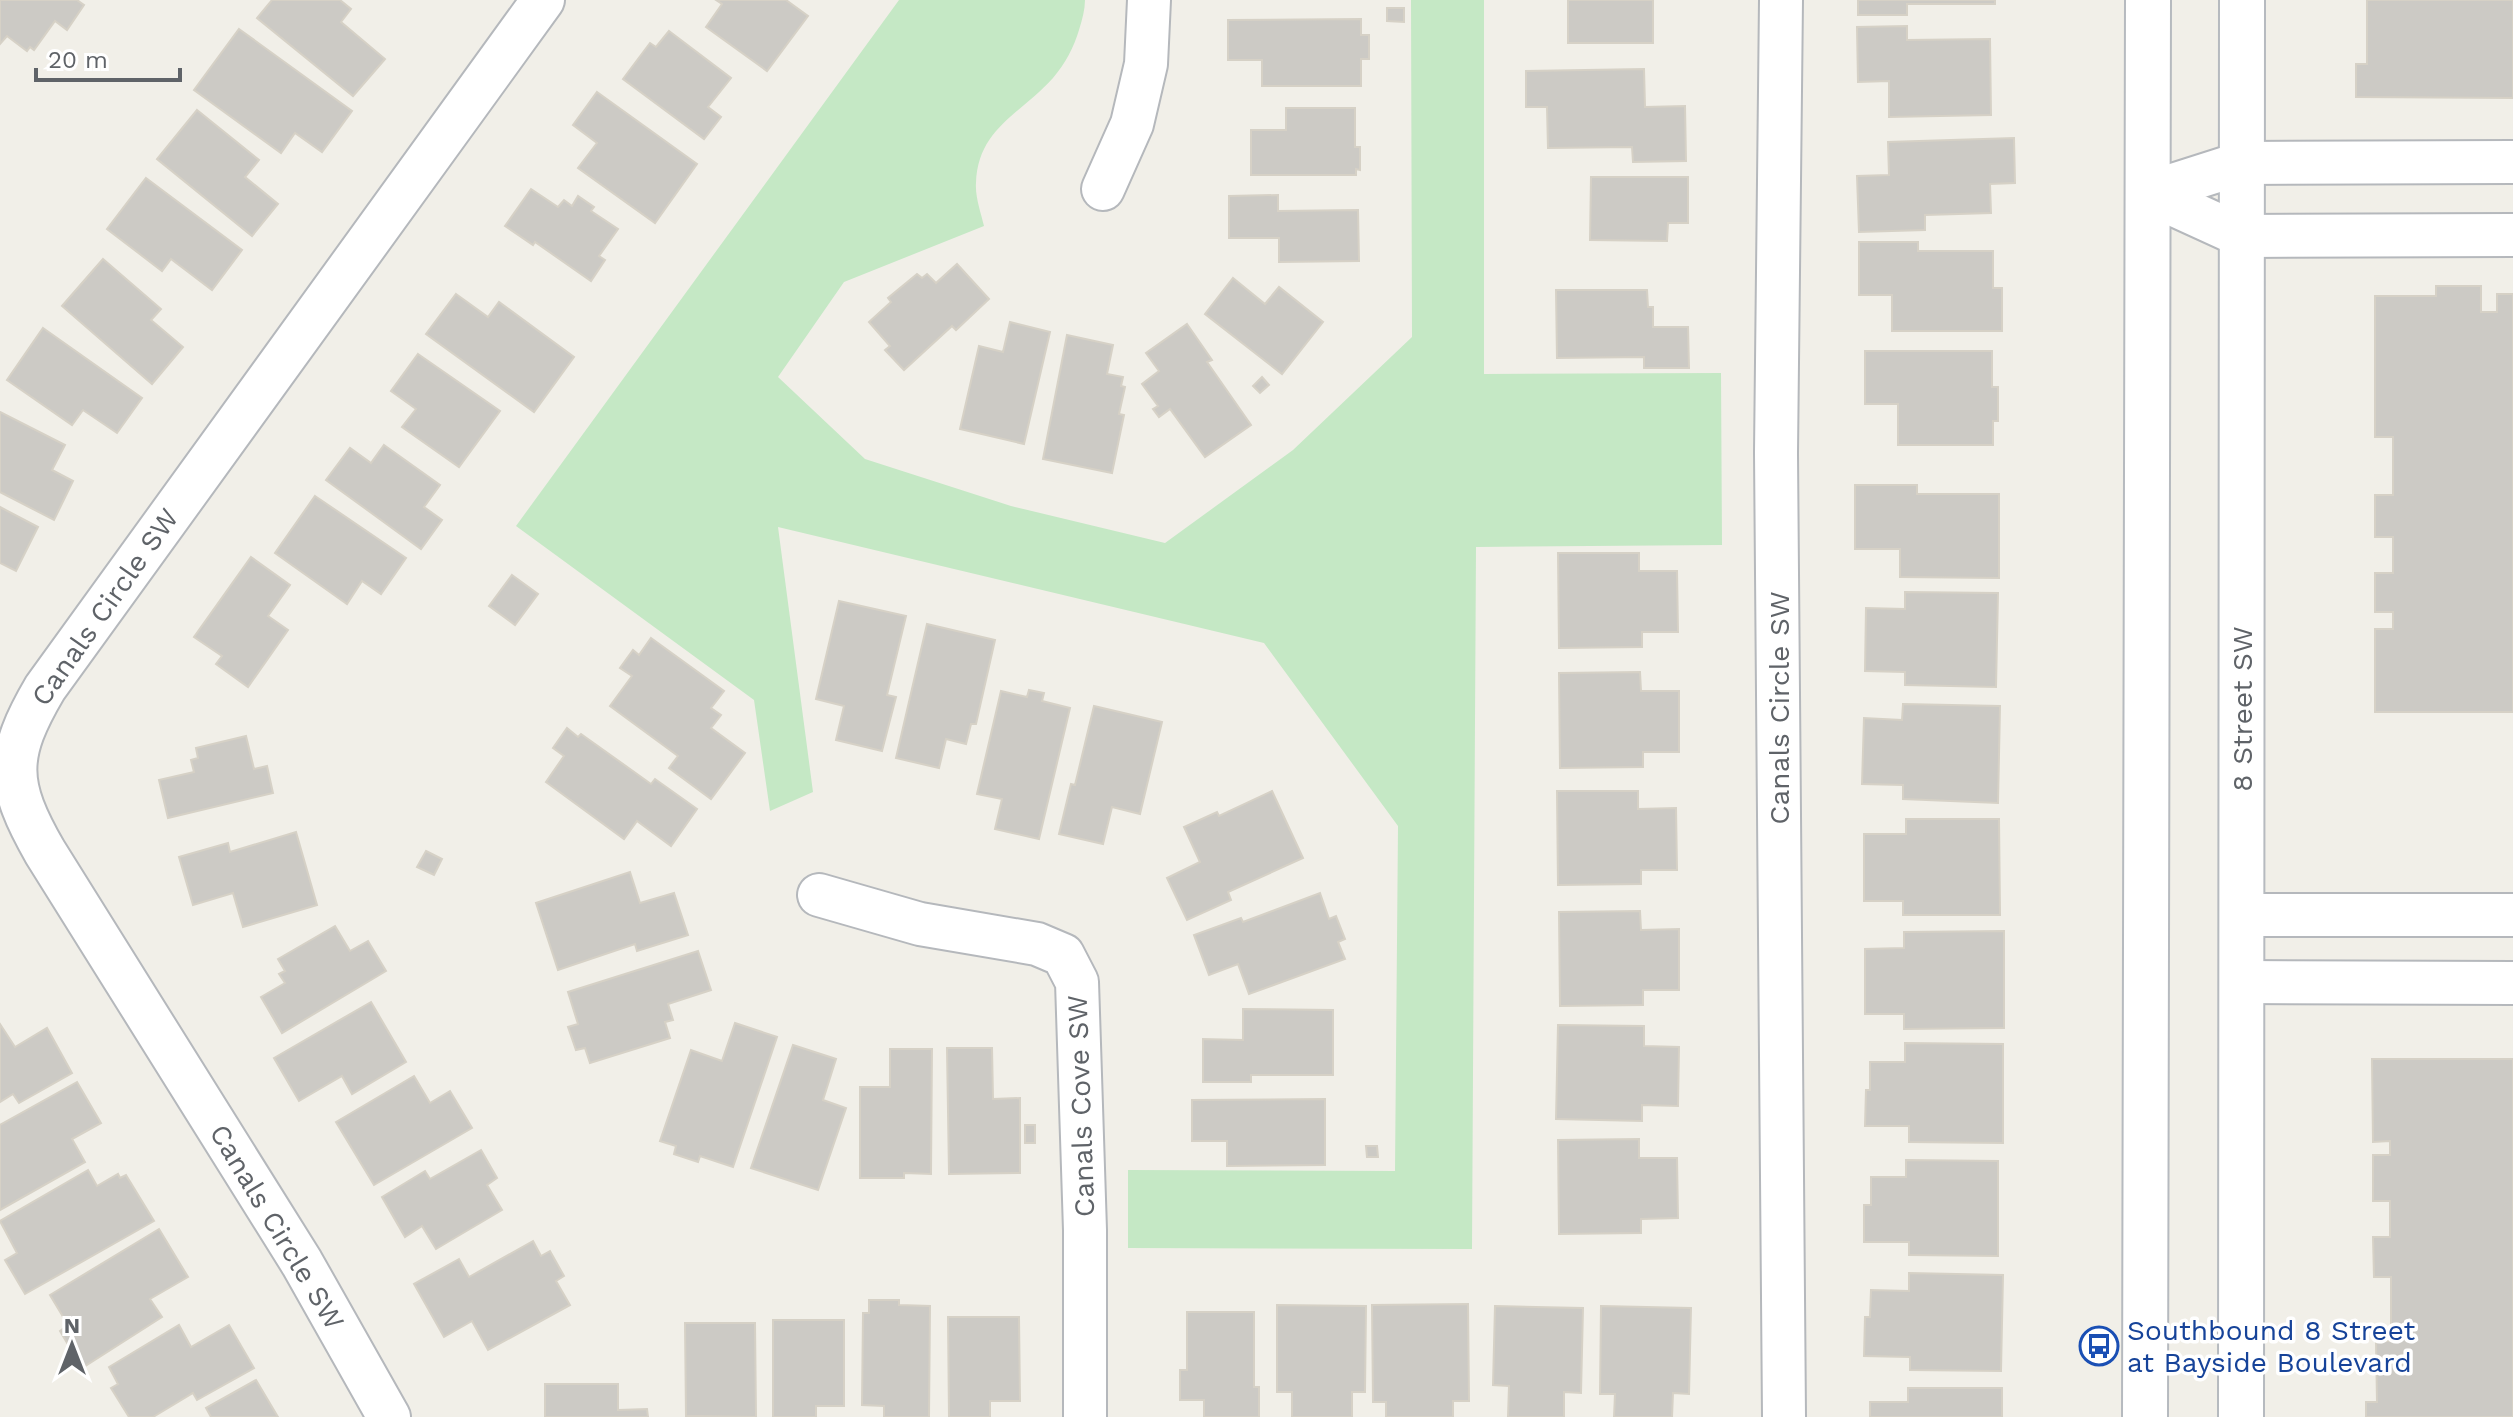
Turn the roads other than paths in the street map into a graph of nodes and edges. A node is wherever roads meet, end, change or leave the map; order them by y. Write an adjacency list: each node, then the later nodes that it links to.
1 (543, 0): 17 (street, Canals Circle SW)
2 (1149, 0): 8 (street)
3 (1781, 0): 19 (street, Canals Circle SW)
4 (2148, 0): 9 (main road)
5 (2242, 0): 7 (main road, 8 Street SW)
6 (2513, 162): 7 (street)
7 (2242, 163): 9 (street); 11 (main road, 8 Street SW)
8 (1103, 189)
9 (2148, 193): 11 (street); 20 (main road)
10 (2513, 235): 11 (street)
11 (2242, 236): 13 (main road, 8 Street SW)
12 (819, 895): 18 (street, Canals Cove SW)
13 (2243, 915): 14 (street); 15 (main road, 8 Street SW)
14 (2513, 915)
15 (2242, 982): 16 (street); 21 (main road, 8 Street SW)
16 (2513, 983)
17 (389, 1417)
18 (1085, 1417)
19 (1784, 1417)
20 (2145, 1417)
21 (2241, 1417)

